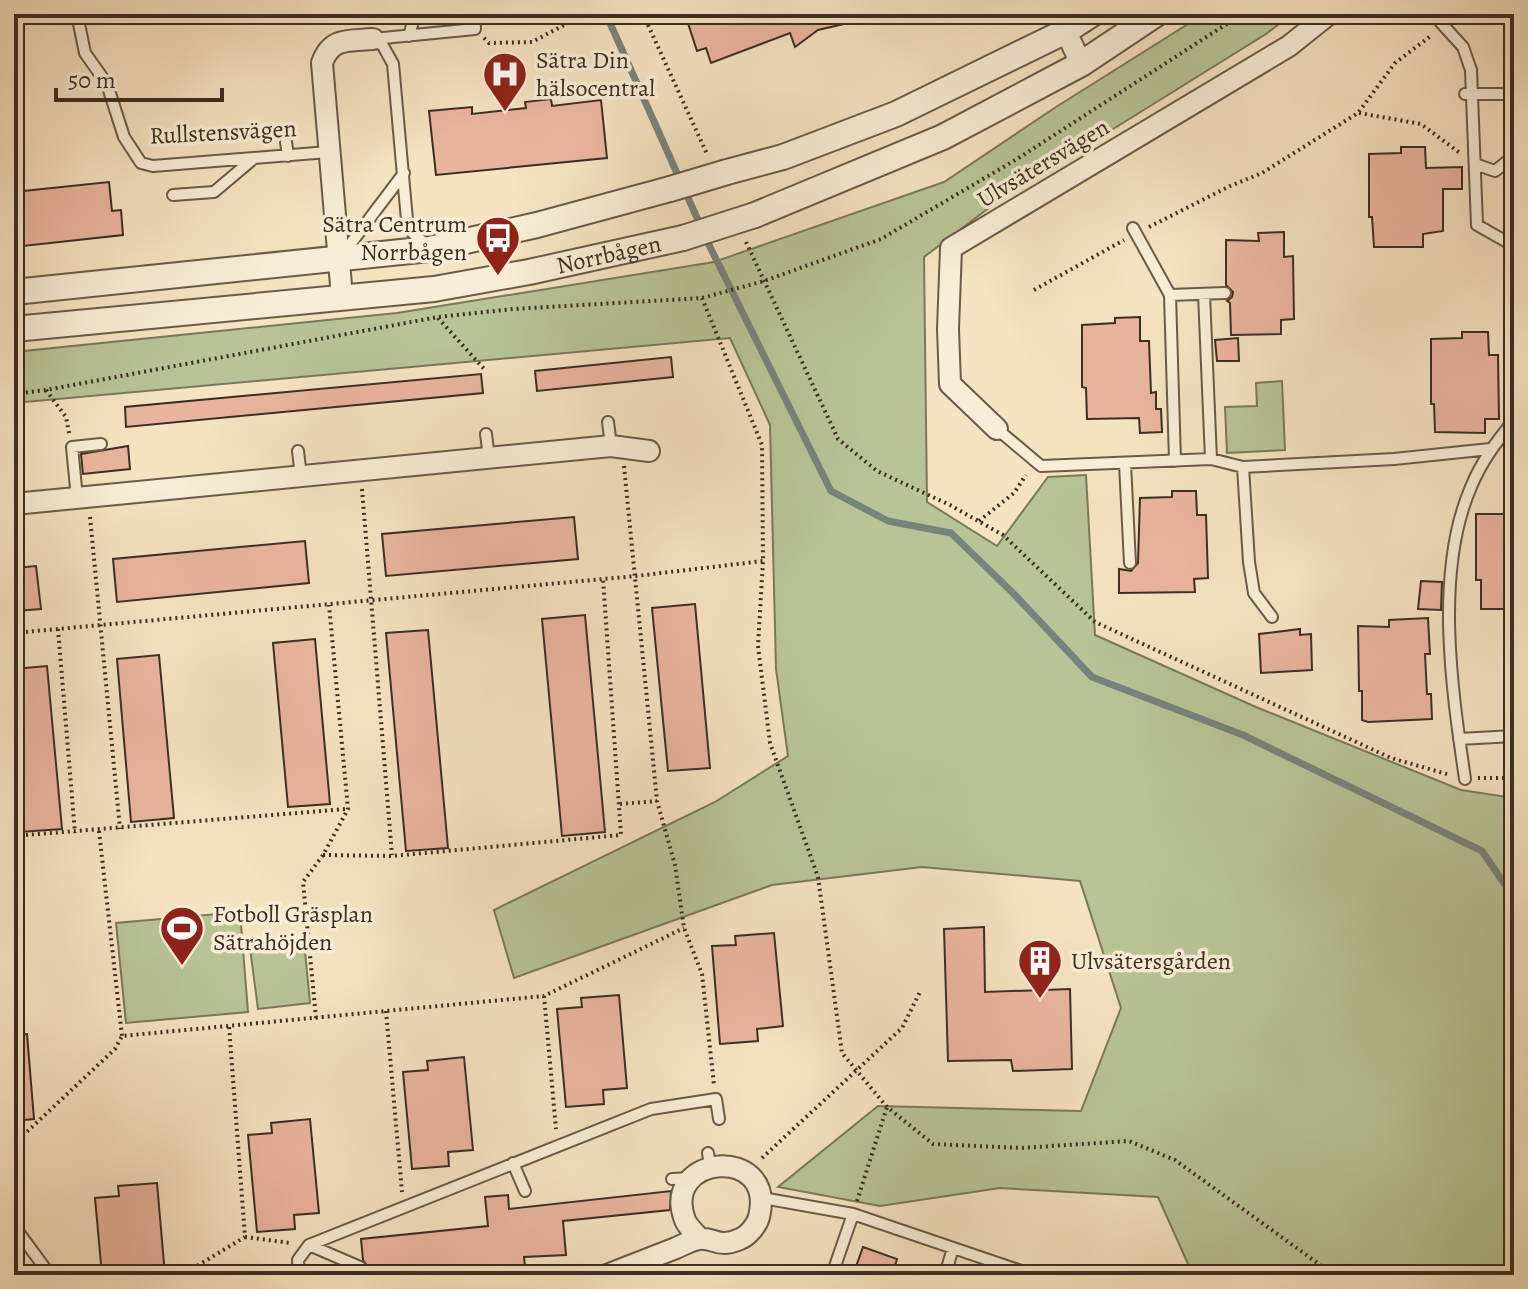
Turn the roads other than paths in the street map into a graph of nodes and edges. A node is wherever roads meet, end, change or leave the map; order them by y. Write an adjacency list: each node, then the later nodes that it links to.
1 (77, 14): 16 (lane, Rullstensvägen)
2 (415, 14): 9 (lane)
3 (474, 14): 9 (lane, Rullstensvägen)
4 (1092, 14): 8 (street, Norrbågen)
5 (1156, 14): 11 (street, Norrbågen)
6 (1329, 14): 37 (street, Ulvsätersvägen)
7 (1433, 14): 13 (lane)
8 (1062, 23): 11 (street); 27 (street, Norrbågen, bridge)
9 (409, 36): 10 (lane, Rullstensvägen)
10 (373, 39): 18 (street, Rullstensvägen); 23 (lane)
11 (1081, 64): 33 (street, Norrbågen, bridge)
12 (1514, 94): 13 (lane); 14 (lane)
13 (1468, 95): 22 (lane)
14 (1514, 119)
15 (135, 130): 16 (lane)
16 (124, 137): 21 (lane, Rullstensvägen)
17 (286, 142): 19 (lane)
18 (328, 152): 19 (lane, Rullstensvägen); 28 (street, Rullstensvägen)
19 (288, 156): 21 (lane, Rullstensvägen)
20 (1514, 156): 22 (lane)
21 (253, 159): 24 (lane)
22 (1475, 164): 26 (lane)
23 (404, 173): 27 (lane); 28 (lane)
24 (173, 195)
25 (1135, 231): 32 (lane)
26 (1514, 246)
27 (430, 249): 28 (street, Norrbågen)
28 (338, 260): 29 (street, Norrbågen); 33 (street, Rullstensvägen)
29 (14, 292)
30 (1225, 293): 31 (lane)
31 (1204, 294): 32 (lane); 45 (lane)
32 (1170, 295): 46 (lane)
33 (342, 297): 34 (street, Norrbågen)
34 (14, 329)
35 (1514, 420): 41 (lane)
36 (608, 422): 40 (lane)
37 (997, 429): 47 (lane)
38 (486, 434): 44 (lane)
39 (101, 444): 50 (lane)
40 (616, 447): 43 (street); 44 (street)
41 (1490, 449): 48 (lane); 55 (lane)
42 (298, 451): 49 (lane)
43 (649, 451)
44 (489, 458): 49 (street)
45 (1211, 459): 46 (lane); 48 (lane)
46 (1175, 461): 47 (lane)
47 (1125, 464): 52 (lane)
48 (1243, 467): 53 (lane)
49 (301, 476): 50 (street)
50 (83, 497): 51 (street)
51 (14, 504)
52 (1130, 563)
53 (1272, 617)
54 (1514, 736): 55 (lane)
55 (1459, 739): 56 (lane)
56 (1465, 779)
57 (719, 1119): 58 (lane)
58 (513, 1163): 59 (lane); 64 (lane)
59 (525, 1191)
60 (762, 1198): 61 (lane); 63 (street); 63 (street)
61 (853, 1214): 65 (lane); 70 (lane)
62 (14, 1226): 67 (lane)
63 (700, 1239): 69 (street)
64 (309, 1245): 66 (lane); 68 (lane)
65 (953, 1248): 71 (lane); 72 (lane)
66 (360, 1267)
67 (50, 1275)
68 (299, 1275)
69 (607, 1275)
70 (832, 1275)
71 (945, 1275)
72 (1033, 1275)

